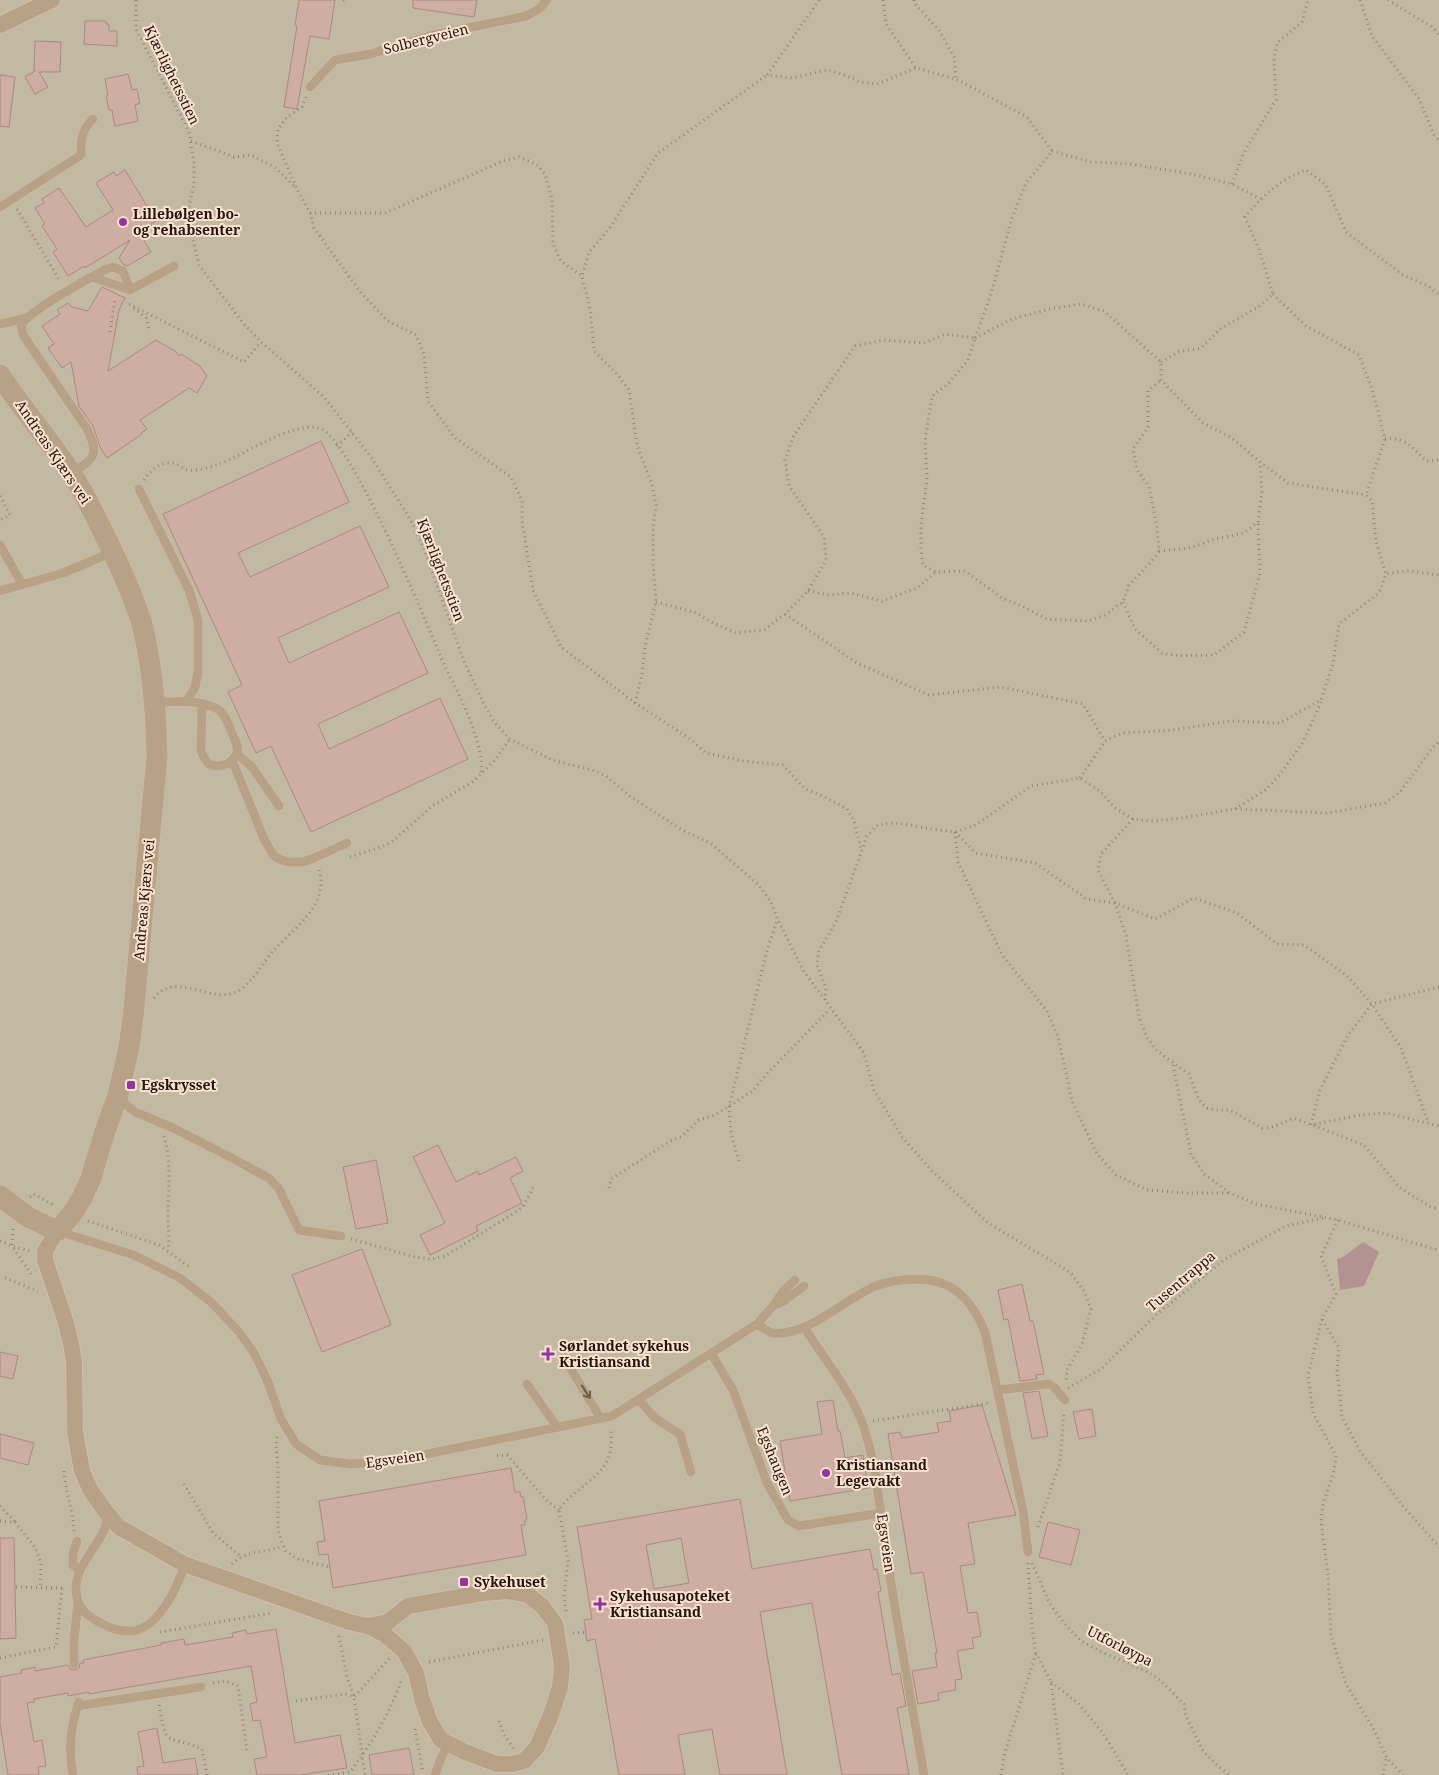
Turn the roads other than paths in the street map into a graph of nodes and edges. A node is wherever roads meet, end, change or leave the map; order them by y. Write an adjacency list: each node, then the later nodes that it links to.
1 (52, 0): 3 (street)
2 (547, 0): 4 (lane, Solbergveien)
3 (0, 25)
4 (310, 87)
5 (93, 119): 6 (lane)
6 (0, 207)
7 (174, 266): 9 (lane)
8 (92, 277): 9 (lane); 9 (lane); 10 (lane)
9 (130, 290)
10 (27, 318): 11 (lane); 13 (lane)
11 (0, 324)
12 (0, 375): 13 (street, Andreas Kjærs vei)
13 (72, 474): 16 (street, Andreas Kjærs vei)
14 (139, 489): 19 (lane)
15 (0, 545): 17 (lane)
16 (113, 552): 17 (lane); 20 (street, Andreas Kjærs vei)
17 (22, 584): 18 (lane)
18 (0, 591)
19 (187, 701): 20 (lane); 21 (lane)
20 (154, 703): 25 (street, Andreas Kjærs vei)
21 (202, 704): 22 (lane); 22 (lane)
22 (235, 757): 23 (lane); 24 (lane)
23 (279, 806)
24 (347, 843)
25 (118, 1095): 27 (street, Andreas Kjærs vei); 28 (lane)
26 (0, 1196): 27 (street, Egsveien)
27 (57, 1231): 41 (lane, Egsveien); 43 (street)
28 (341, 1236)
29 (795, 1280): 31 (lane)
30 (804, 1286): 31 (lane)
31 (773, 1306): 32 (lane, Egsveien)
32 (757, 1324): 33 (lane); 34 (lane, Egsveien)
33 (804, 1327): 37 (lane); 44 (lane, Egsveien)
34 (711, 1352): 38 (lane, Egsveien); 44 (lane, Egshaugen)
35 (569, 1366): 40 (lane, one-way to 40)
36 (528, 1384): 41 (lane)
37 (998, 1390): 39 (lane); 46 (lane)
38 (638, 1399): 40 (lane, Egsveien); 42 (lane)
39 (1064, 1400)
40 (601, 1419): 41 (lane, Egsveien)
41 (557, 1428)
42 (691, 1472)
43 (106, 1512): 47 (street); 48 (lane)
44 (881, 1513): 57 (lane, Egsveien)
45 (77, 1541): 48 (lane)
46 (1028, 1552)
47 (184, 1564): 49 (lane); 50 (street)
48 (80, 1570): 49 (lane)
49 (78, 1601): 51 (lane)
50 (368, 1626): 53 (street); 54 (street)
51 (74, 1664)
52 (201, 1686): 55 (lane)
53 (449, 1744): 54 (street); 56 (lane)
54 (496, 1769)
55 (73, 1775)
56 (435, 1775)
57 (924, 1775)

